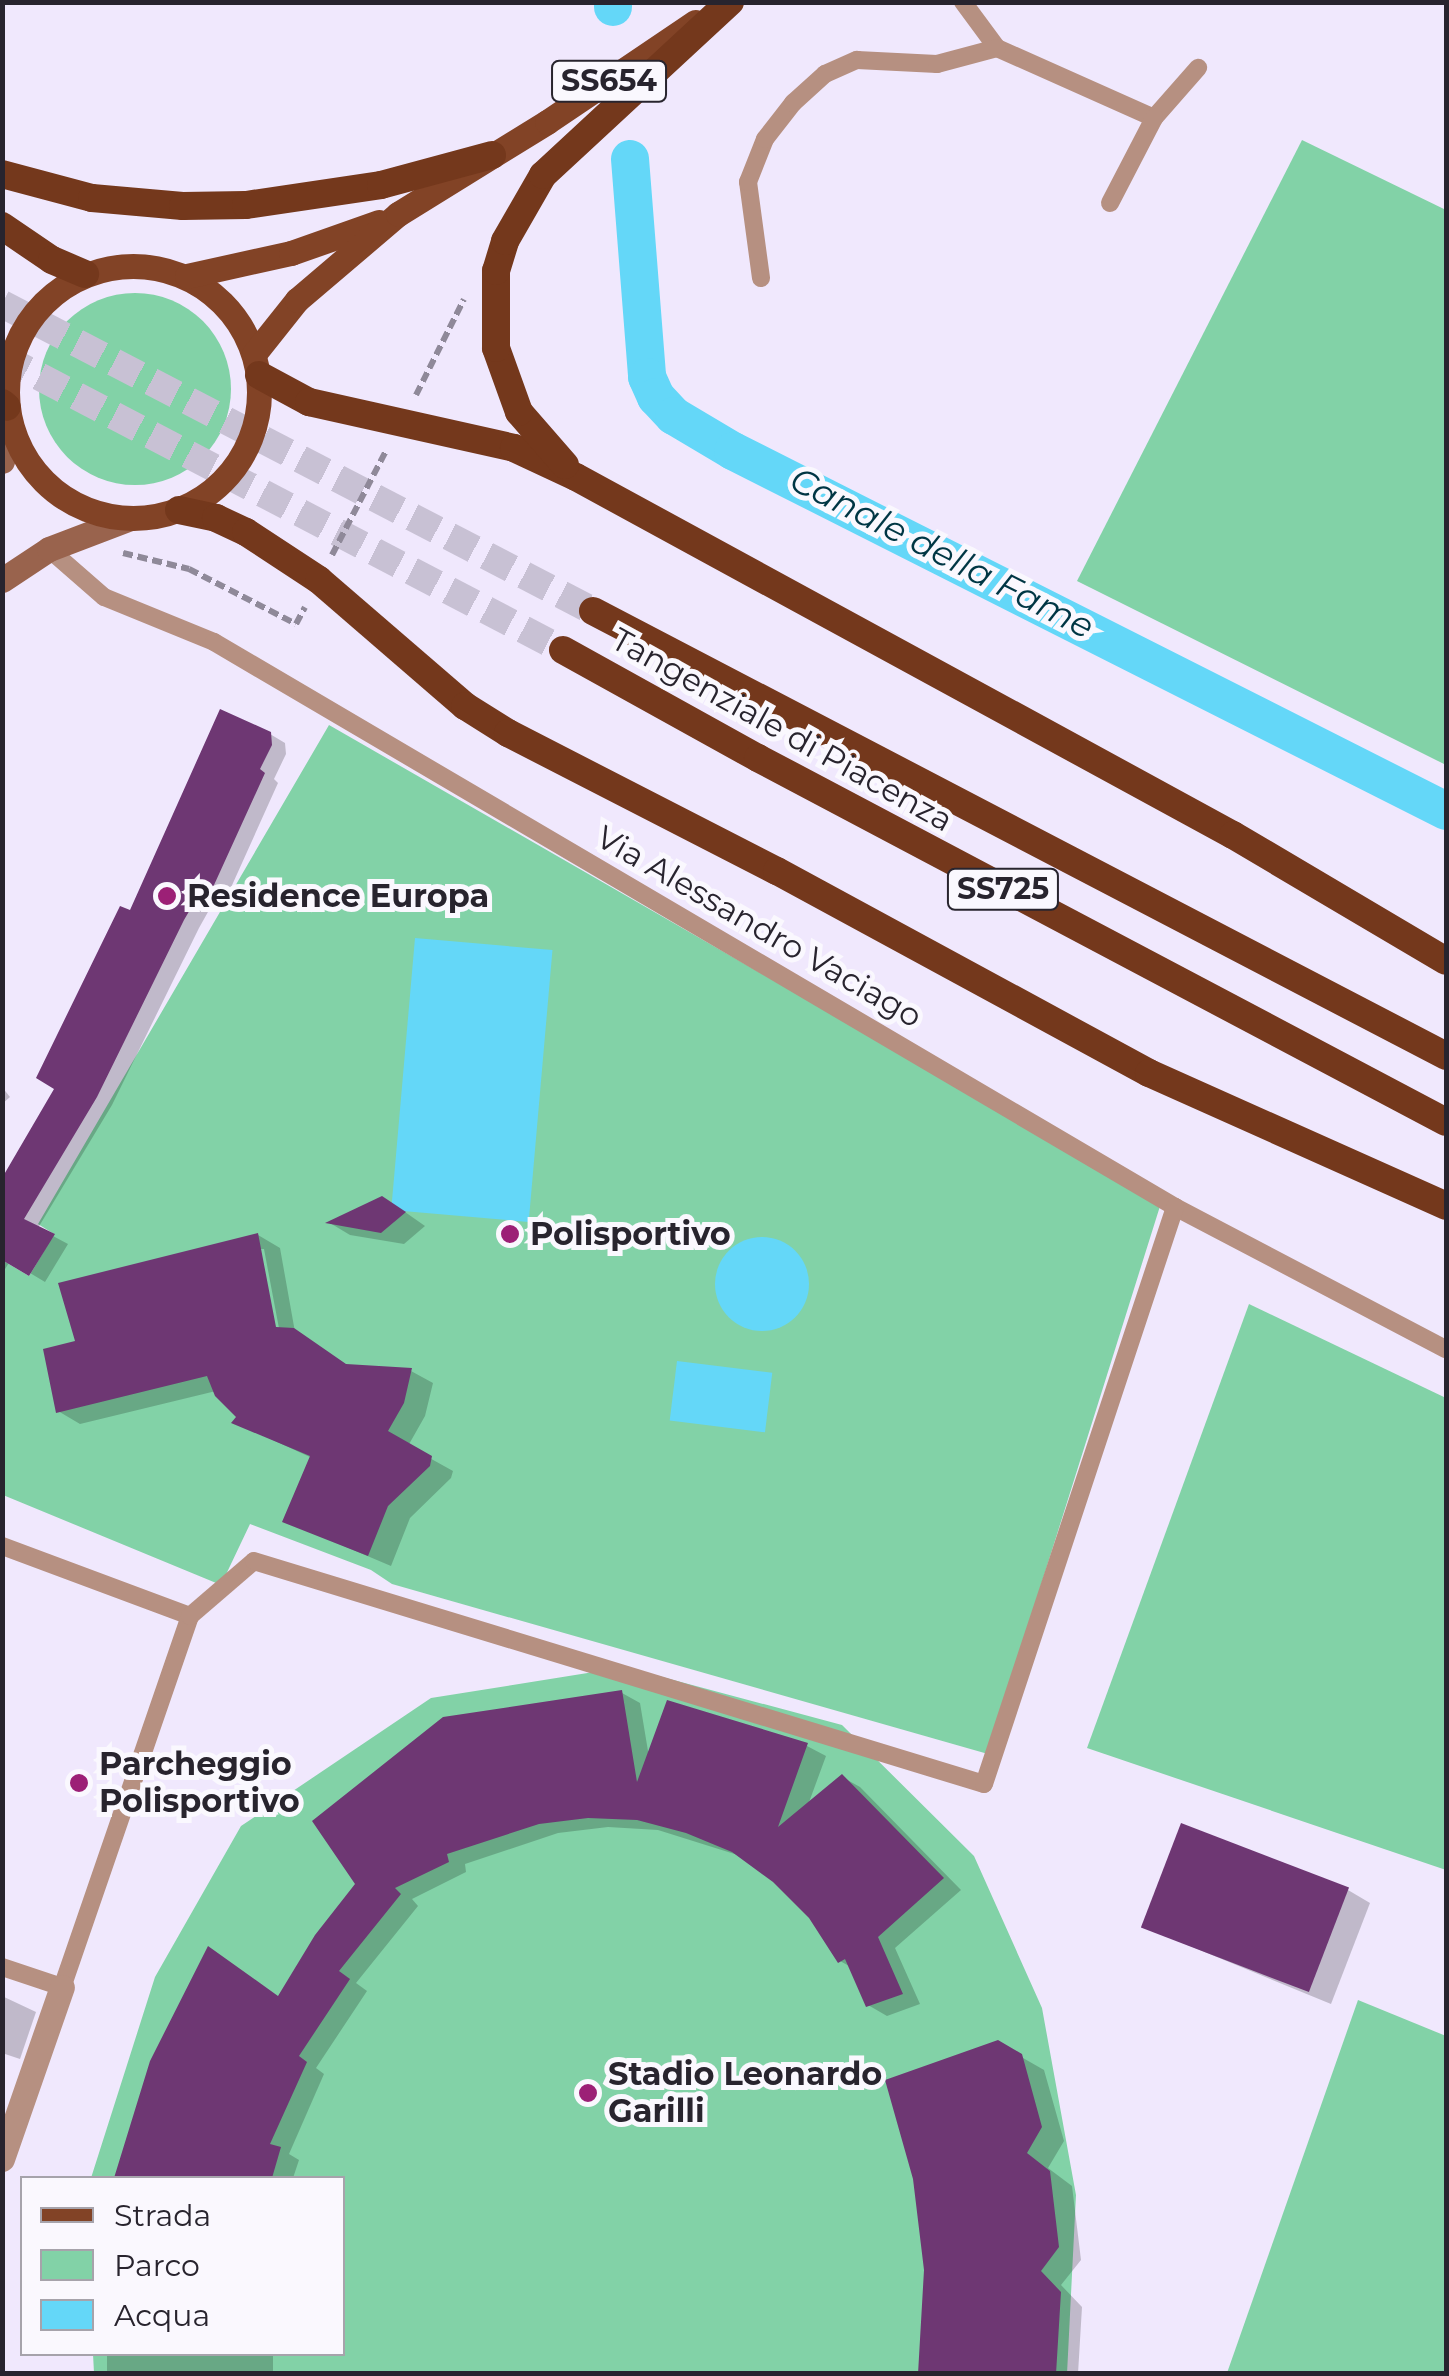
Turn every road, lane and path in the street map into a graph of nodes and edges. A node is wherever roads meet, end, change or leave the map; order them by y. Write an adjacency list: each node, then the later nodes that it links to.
1 (727, 2): 6 (main road, SS654); 20 (highway)
2 (963, 2): 3 (lane)
3 (997, 48): 5 (lane); 13 (lane)
4 (1198, 68): 5 (lane)
5 (1154, 118): 8 (lane)
6 (492, 155): 7 (highway); 9 (main road, SS654)
7 (2, 174)
8 (1110, 203)
9 (398, 214): 12 (main road, SS654); 15 (main road, SS654)
10 (2, 226): 11 (highway)
11 (85, 274): 12 (main road, SS654); 17 (main road, SS654)
12 (187, 276): 15 (main road, SS654)
13 (762, 278)
14 (468, 291): 16 (path)
15 (257, 364): 20 (highway); 21 (main road)
16 (410, 405)
17 (7, 413): 19 (main road, SS654); 22 (main road)
18 (392, 440): 24 (path)
19 (2, 461)
20 (576, 477): 30 (highway)
21 (179, 510): 22 (main road); 34 (highway)
22 (130, 518): 23 (main road)
23 (49, 549): 25 (lane, Via Alessandro Vaciago); 26 (main road)
24 (327, 566)
25 (70, 568): 27 (path); 33 (lane, Via Alessandro Vaciago)
26 (2, 580)
27 (311, 594)
28 (592, 610): 31 (highway, Tangenziale di Piacenza / SS725)
29 (563, 650): 32 (highway, Tangenziale di Piacenza / SS725)
30 (1446, 960)
31 (1446, 1056)
32 (1446, 1122)
33 (1175, 1206): 35 (lane, Via Alessandro Vaciago); 37 (lane)
34 (1446, 1206)
35 (1446, 1350)
36 (2, 1546): 37 (lane)
37 (190, 1616): 39 (lane)
38 (2, 1967): 39 (lane)
39 (62, 1987): 40 (street)
40 (2, 2159)

